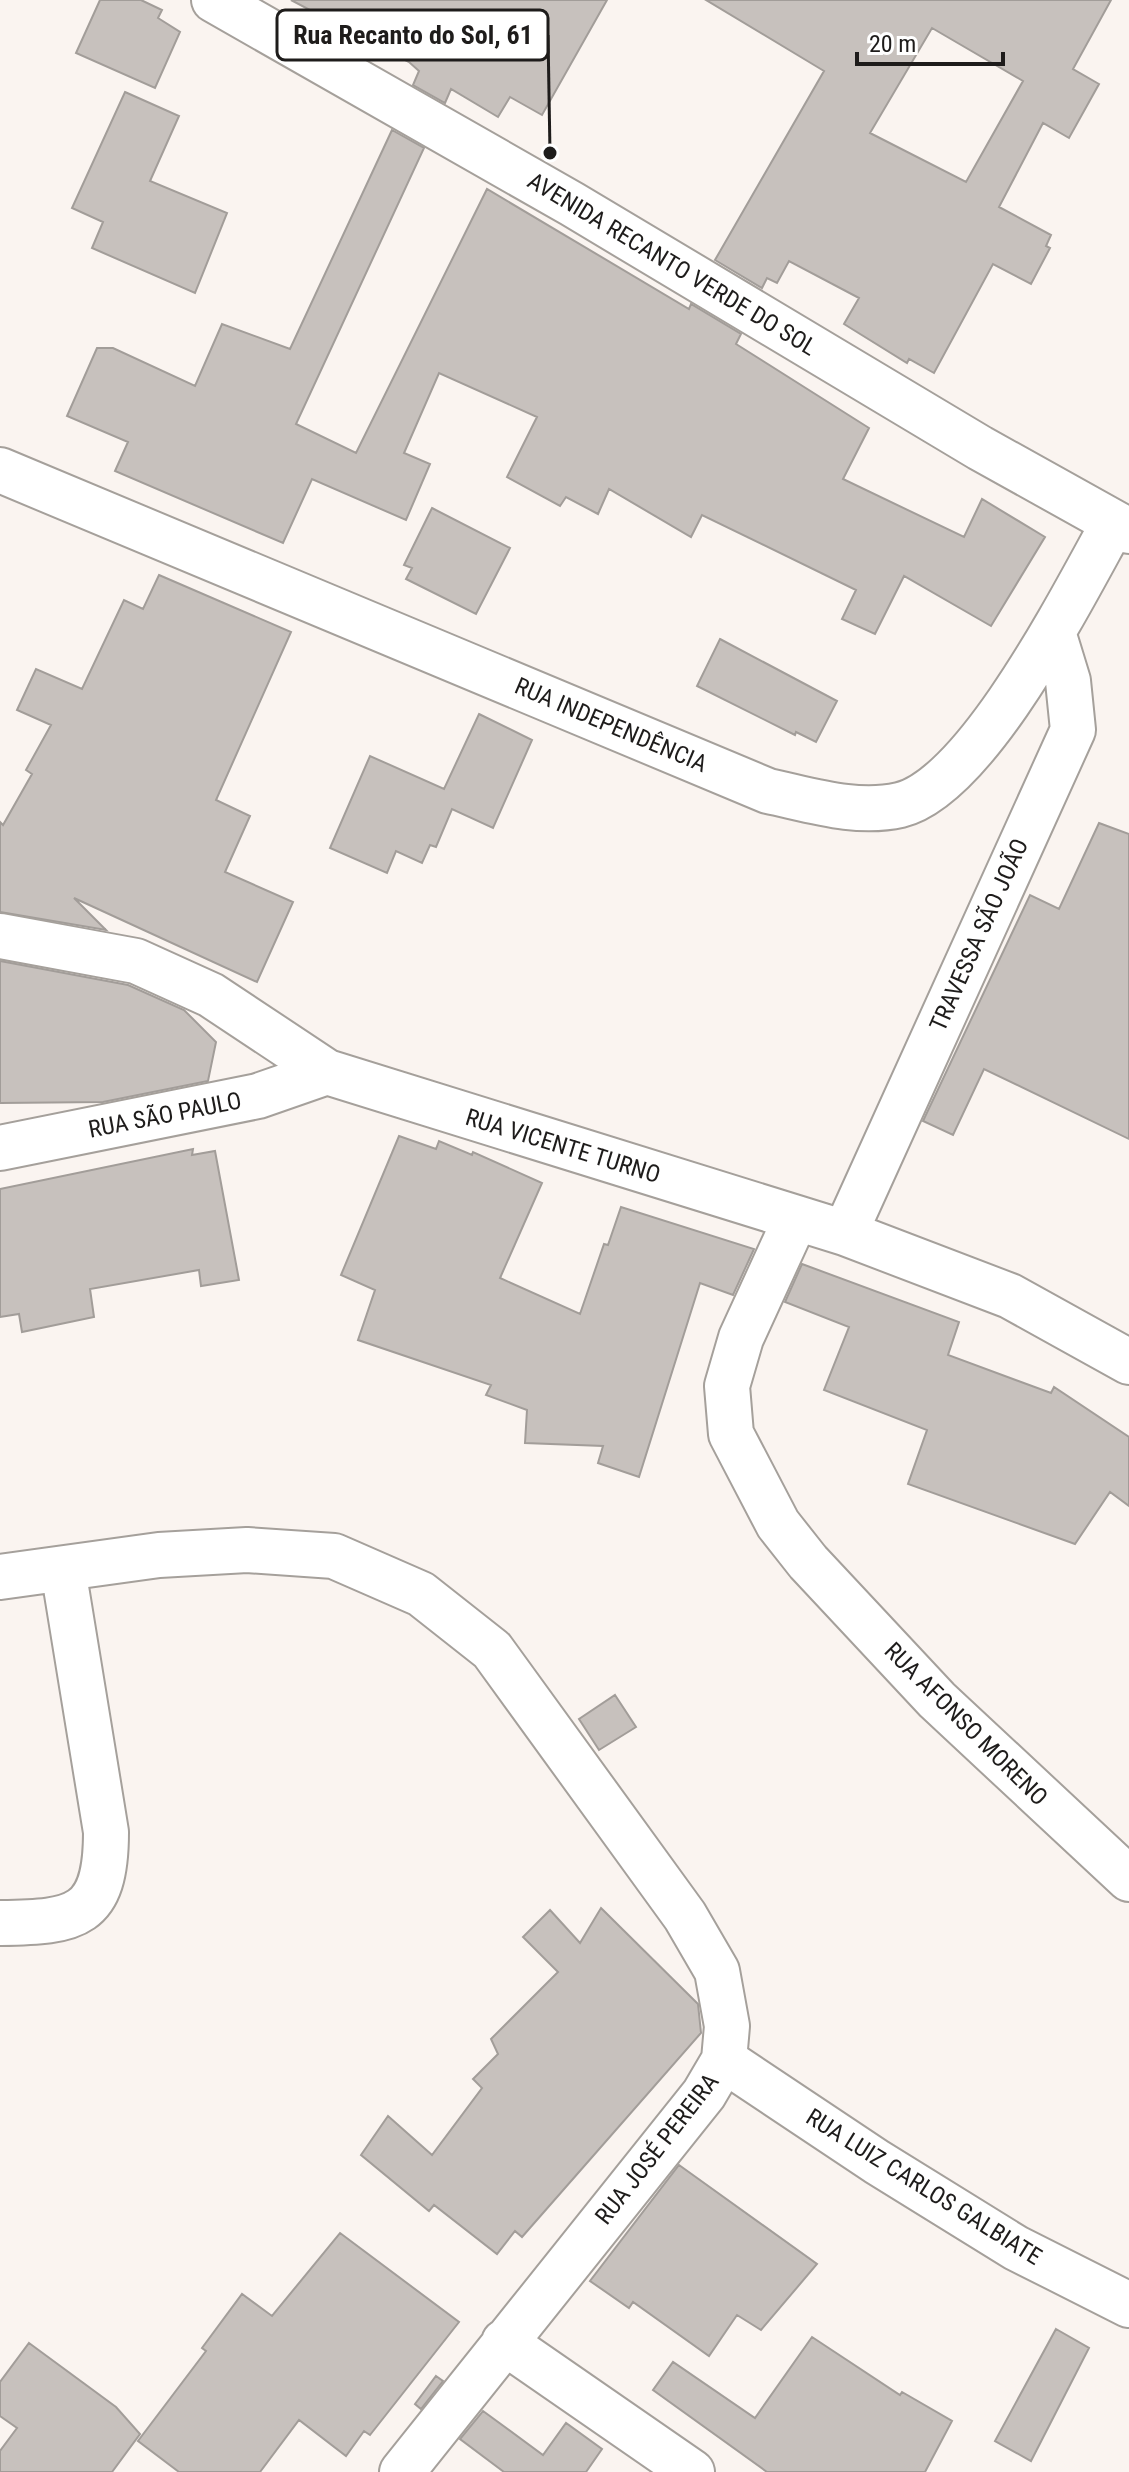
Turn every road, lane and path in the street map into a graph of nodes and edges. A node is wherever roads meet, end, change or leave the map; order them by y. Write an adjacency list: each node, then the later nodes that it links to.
1 (214, 0): 3 (street, AVENIDA RECANTO VERDE DO SOL)
2 (0, 470): 4 (street, RUA INDEPENDÊNCIA)
3 (1121, 527): 4 (street, RUA INDEPENDÊNCIA)
4 (1053, 632): 9 (street, TRAVESSA SÃO JOÃO)
5 (0, 936): 6 (street, RUA VICENTE TURNO)
6 (327, 1072): 7 (street, RUA SÃO PAULO); 8 (street, RUA VICENTE TURNO)
7 (0, 1148)
8 (796, 1218): 9 (street, RUA VICENTE TURNO); 13 (street, RUA AFONSO MORENO)
9 (845, 1233): 10 (street, RUA VICENTE TURNO)
10 (1129, 1362)
11 (63, 1569): 12 (street, RUA JOSÉ PEREIRA); 14 (street); 15 (street, RUA JOSÉ PEREIRA)
12 (0, 1577)
13 (1129, 1879)
14 (0, 1923)
15 (724, 2060): 16 (street, RUA LUIZ CARLOS GALBIATE); 17 (street, RUA JOSÉ PEREIRA)
16 (1129, 2305)
17 (504, 2342): 18 (street, RUA JOSÉ PEREIRA); 19 (street)
18 (402, 2472)
19 (692, 2472)

